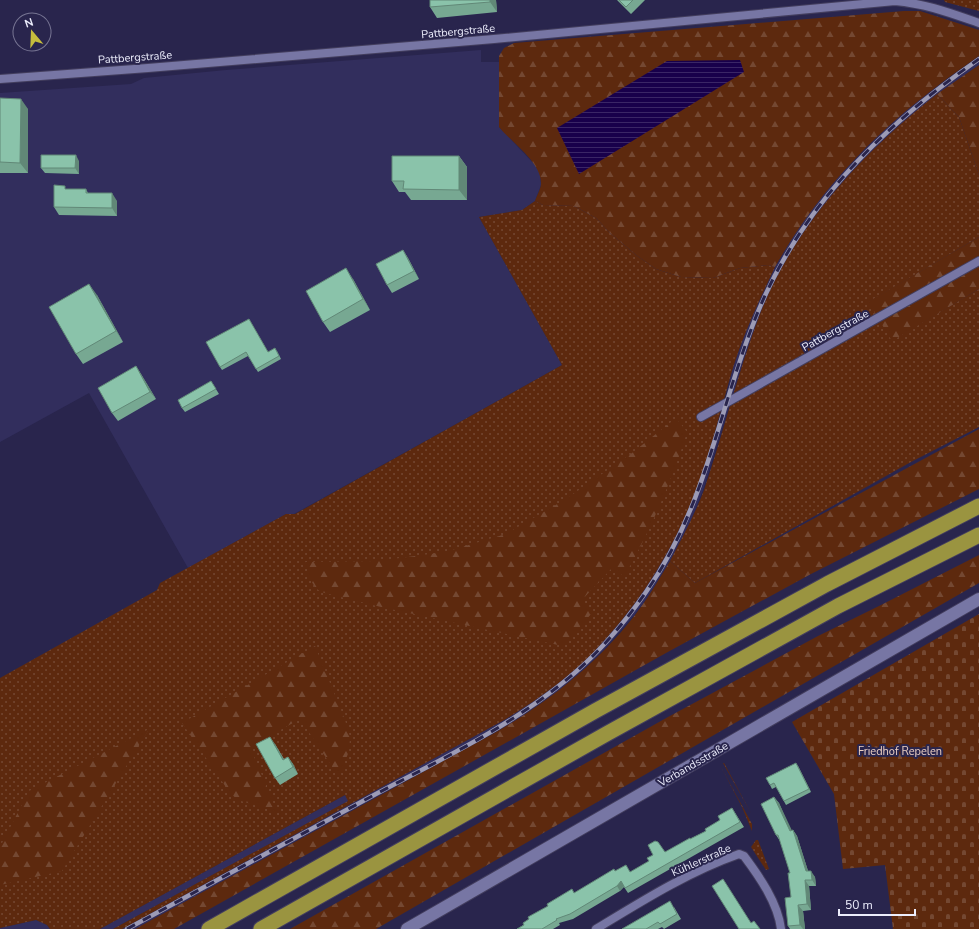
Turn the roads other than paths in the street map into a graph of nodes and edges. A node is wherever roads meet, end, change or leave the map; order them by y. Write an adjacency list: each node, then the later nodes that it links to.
1 (918, 1): 2 (street, Pattbergstraße); 3 (street, Pattbergstraße)
2 (869, 2): 4 (street, Pattbergstraße)
3 (979, 23)
4 (0, 79)
5 (979, 261): 6 (street, Pattbergstraße)
6 (701, 418)
7 (979, 506): 10 (highway)
8 (979, 535): 11 (highway)
9 (979, 599): 12 (main road, Verbandsstraße)
10 (209, 929)
11 (261, 929)
12 (407, 929)
13 (596, 929): 14 (street, Kühlerstraße)
14 (781, 929)

